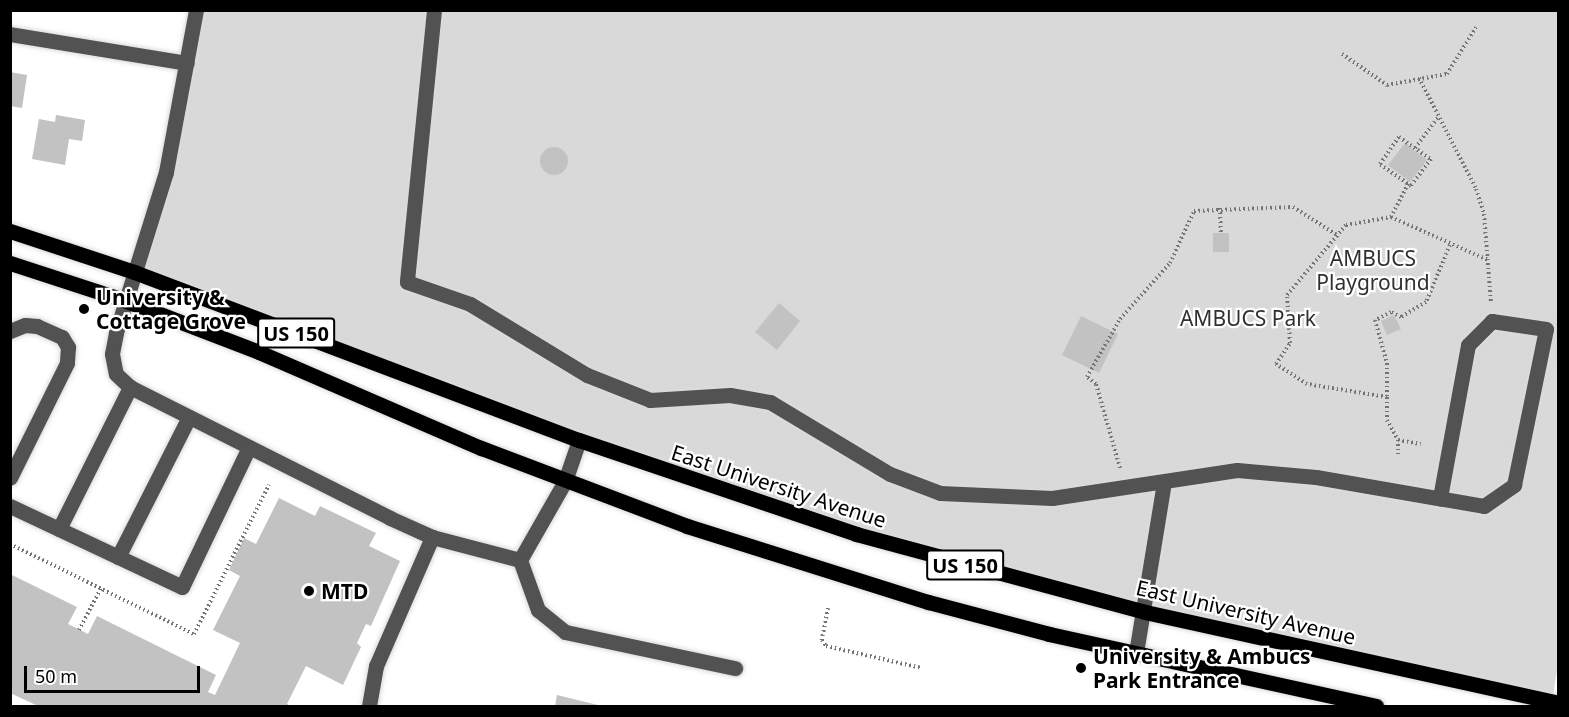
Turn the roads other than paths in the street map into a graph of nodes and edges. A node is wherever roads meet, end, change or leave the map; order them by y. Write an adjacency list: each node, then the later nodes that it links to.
1 (196, 10): 4 (street)
2 (434, 10): 16 (street)
3 (10, 34): 4 (street)
4 (187, 63): 7 (street)
5 (10, 231): 7 (main road, East University Avenue / US 150)
6 (10, 262): 8 (main road, US 150)
7 (134, 273): 8 (street); 12 (main road, East University Avenue / US 150)
8 (126, 301): 10 (street); 15 (main road, US 150)
9 (10, 331): 14 (street)
10 (130, 387): 11 (street); 19 (street)
11 (189, 417): 13 (street); 21 (street)
12 (579, 440): 15 (street); 23 (main road, East University Avenue / US 150)
13 (249, 447): 20 (street); 21 (street)
14 (10, 478)
15 (565, 481): 22 (street); 24 (main road, US 150)
16 (1164, 482): 17 (street); 23 (street)
17 (1440, 498): 17 (street)
18 (10, 506): 19 (street)
19 (59, 529): 21 (street)
20 (432, 537): 22 (street); 27 (street)
21 (118, 557)
22 (520, 561): 25 (street)
23 (1145, 612): 24 (street); 26 (main road, East University Avenue / US 150)
24 (1136, 653): 28 (main road, US 150)
25 (735, 668)
26 (1558, 703)
27 (369, 706)
28 (1376, 706)

